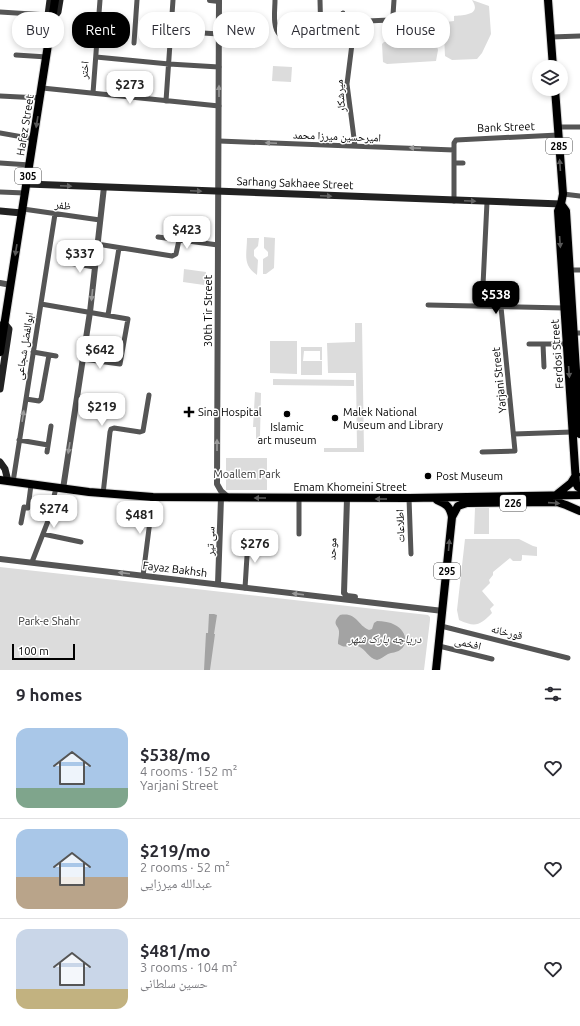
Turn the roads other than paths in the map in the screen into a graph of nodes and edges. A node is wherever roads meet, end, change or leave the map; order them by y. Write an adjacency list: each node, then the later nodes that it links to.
1 (50, 0): 14 (main road, Hafez Street)
2 (55, 0): 15 (main road, Hafez Street / 305)
3 (60, 0): 16 (main road, Hafez Street)
4 (100, 0): 31 (street, اختر)
5 (137, 0): 25 (street)
6 (173, 0): 17 (street)
7 (210, 0): 8 (street)
8 (219, 0): 18 (street, 30th Tir Street)
9 (275, 0): 22 (street)
10 (320, 0): 19 (street)
11 (394, 0): 21 (street)
12 (548, 0): 24 (main road)
13 (0, 12): 20 (street)
14 (51, 12)
15 (52, 12)
16 (58, 12)
17 (172, 12)
18 (219, 12)
19 (320, 12)
20 (12, 13)
21 (374, 21)
22 (277, 30)
23 (580, 36): 24 (street)
24 (551, 37): 33 (main road)
25 (134, 43)
26 (48, 48): 32 (main road, Hafez Street / 305)
27 (170, 48): 34 (street)
28 (219, 48): 35 (street, 30th Tir Street)
29 (352, 48): 48 (street, میرشکار)
30 (16, 55): 32 (street)
31 (96, 56): 34 (street); 37 (street, اختر)
32 (47, 57): 36 (main road, Hafez Street / 305)
33 (553, 60)
34 (169, 64): 35 (street); 41 (street)
35 (219, 66): 42 (street, 30th Tir Street, one-way to 35)
36 (42, 88): 37 (street); 40 (main road, Hafez Street / 305)
37 (93, 93): 41 (street)
38 (0, 96): 40 (street)
39 (556, 96): 44 (main road, Ferdosi Street / 285)
40 (40, 98): 46 (main road, Hafez Street / 305, one-way to 46)
41 (166, 101): 42 (street)
42 (219, 106): 47 (street, 30th Tir Street)
43 (580, 126): 44 (street, Bank Street)
44 (558, 131): 49 (street, Bank Street); 59 (main road, Ferdosi Street / 285, one-way to 44)
45 (0, 133): 46 (street)
46 (34, 139): 53 (main road, Hafez Street / 305)
47 (219, 141): 48 (street, امیرحسین میرزا محمد, one-way to 47); 57 (street, 30th Tir Street)
48 (355, 146): 49 (street, امیرحسین میرزا محمد, one-way to 48)
49 (454, 150): 51 (street)
50 (0, 163): 53 (street)
51 (454, 163): 52 (street); 61 (street)
52 (463, 163)
53 (30, 165): 54 (main road, Hafez Street / 305)
54 (27, 184): 55 (main road, Sarhang Sakhaee Street, one-way to 55); 58 (main road, Hafez Street / 305)
55 (104, 187): 57 (main road, Sarhang Sakhaee Street, one-way to 57); 67 (street)
56 (0, 192): 58 (street)
57 (218, 192): 61 (main road, Sarhang Sakhaee Street, one-way to 61); 71 (street, 30th Tir Street)
58 (26, 193): 65 (main road, Hafez Street / 305)
59 (562, 194): 60 (street); 63 (main road, Ferdosi Street / 285)
60 (580, 196)
61 (454, 200): 62 (main road, Sarhang Sakhaee Street, one-way to 62)
62 (488, 202): 63 (main road, Sarhang Sakhaee Street); 81 (street)
63 (561, 204): 75 (main road, Ferdosi Street / 285)
64 (0, 211): 65 (main road)
65 (23, 211): 66 (street, ظفر); 78 (main road, Hafez Street / 305, one-way to 78)
66 (55, 214): 67 (street, ظفر); 79 (street, ابوالفضل شجاعی)
67 (100, 220): 70 (street)
68 (158, 237): 69 (street)
69 (179, 240): 71 (street); 72 (street)
70 (97, 244): 72 (street); 74 (street)
71 (218, 245): 118 (street, 30th Tir Street, one-way to 71)
72 (119, 248): 85 (street)
73 (69, 263): 74 (street)
74 (95, 267): 84 (street, one-way to 84)
75 (566, 270): 76 (street); 83 (main road, Ferdosi Street / 285)
76 (580, 270)
77 (0, 283): 78 (street)
78 (11, 284): 86 (main road, Hafez Street / 305)
79 (41, 304): 84 (street); 93 (street, ابوالفضل شجاعی)
80 (428, 304): 81 (street)
81 (482, 306): 82 (street)
82 (501, 307): 83 (street); 103 (street, Yarjani Street)
83 (569, 308): 87 (main road, Ferdosi Street / 285); 90 (main road, Ferdosi Street / 285)
84 (90, 312): 85 (street); 96 (street)
85 (108, 315): 96 (street)
86 (2, 326): 92 (main road, Hafez Street / 305); 98 (main road, 305)
87 (577, 333): 91 (main road, Ferdosi Street / 285)
88 (529, 344): 89 (street)
89 (542, 344): 90 (street); 97 (street)
90 (567, 344): 102 (main road, Ferdosi Street / 285, one-way to 102)
91 (577, 349): 102 (main road, Ferdosi Street / 285)
92 (0, 352)
93 (33, 352): 94 (street); 100 (street, ابوالفضل شجاعی)
94 (49, 355): 95 (street); 100 (street)
95 (56, 356)
96 (83, 359): 113 (street, one-way to 113)
97 (544, 366)
98 (0, 389)
99 (149, 395): 114 (street)
100 (26, 399): 104 (street, ابوالفضل شجاعی, one-way to 100)
101 (51, 426): 105 (street)
102 (577, 432): 103 (street); 109 (main road, Ferdosi Street / 285)
103 (514, 434): 107 (street, Yarjani Street)
104 (19, 440): 105 (street); 110 (street, ابوالفضل شجاعی)
105 (48, 445): 106 (street)
106 (47, 452)
107 (482, 452)
108 (0, 462): 110 (main road)
109 (576, 475): 112 (main road, Ferdosi Street); 115 (main road)
110 (7, 481): 111 (main road, Emam Khomeini Street / 226)
111 (31, 485): 113 (main road, Emam Khomeini Street / 226); 125 (street)
112 (580, 488)
113 (60, 489): 114 (main road, Emam Khomeini Street / 226); 126 (street)
114 (103, 494): 117 (main road, Emam Khomeini Street / 226)
115 (556, 495): 116 (main road, Emam Khomeini Street / 226); 121 (main road, Emam Khomeini Street / 226)
116 (580, 495)
117 (153, 497): 118 (main road, Emam Khomeini Street / 226); 133 (street)
118 (225, 498): 119 (main road, Emam Khomeini Street / 226, one-way to 118); 134 (street, سی تیر)
119 (299, 498): 122 (main road, Emam Khomeini Street / 226); 127 (street)
120 (409, 498): 121 (main road, Emam Khomeini Street / 226); 122 (main road, Emam Khomeini Street / 226, one-way to 122); 130 (street, اطلاعات)
121 (434, 498): 124 (main road)
122 (345, 499): 136 (street, موحد); 137 (street)
123 (580, 511): 124 (main road, 226, one-way to 123)
124 (452, 517): 137 (main road, 295, one-way to 124)
125 (21, 524)
126 (43, 534): 129 (street); 132 (street)
127 (299, 534)
128 (248, 540): 135 (street)
129 (80, 542)
130 (411, 554)
131 (0, 559): 132 (street, Fayaz Bakhsh)
132 (32, 562): 133 (street, Fayaz Bakhsh, one-way to 132)
133 (143, 576): 134 (street, Fayaz Bakhsh)
134 (218, 584): 135 (street, Fayaz Bakhsh)
135 (245, 588): 136 (street, Fayaz Bakhsh, one-way to 135)
136 (337, 599): 137 (street, Fayaz Bakhsh)
137 (443, 610): 138 (main road, 295)
138 (441, 626): 139 (main road, 295); 140 (street, قورخانه)
139 (439, 646): 141 (street, افخمی); 142 (main road, 295)
140 (568, 658)
141 (492, 659)
142 (436, 670)

